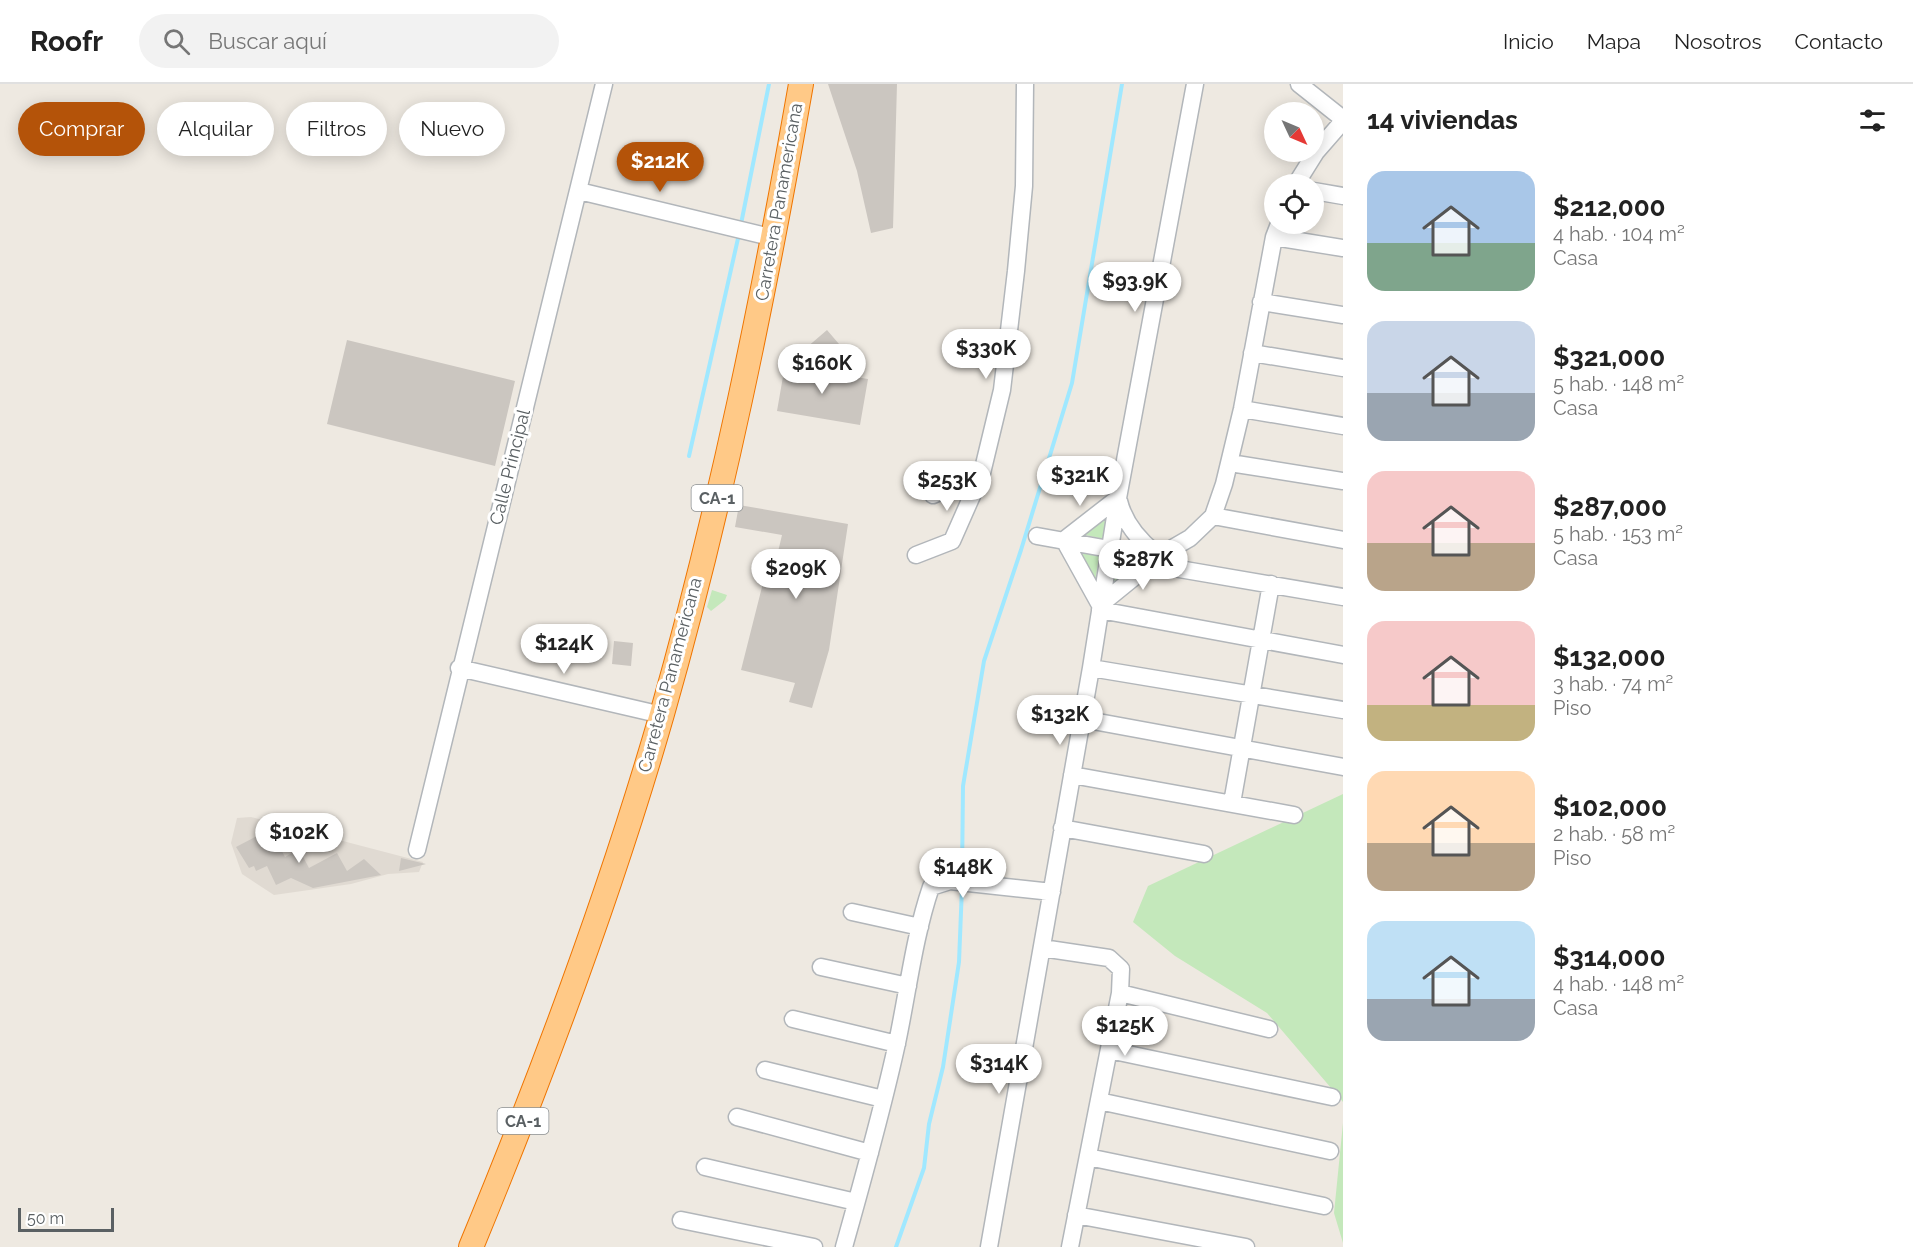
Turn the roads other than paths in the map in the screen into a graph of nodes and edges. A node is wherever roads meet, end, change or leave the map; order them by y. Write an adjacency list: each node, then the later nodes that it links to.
1 (604, 84): 8 (street, Calle Principal)
2 (801, 84): 13 (highway, Carretera Panamericana / CA-1)
3 (1025, 84): 22 (street)
4 (1196, 84): 25 (street)
5 (1299, 84): 6 (street)
6 (1343, 120): 7 (street)
7 (1303, 174)
8 (579, 191): 13 (street); 39 (street, Calle Principal)
9 (1324, 193): 10 (street)
10 (1343, 196)
11 (1276, 234): 15 (street)
12 (1292, 234): 14 (street)
13 (774, 238): 43 (highway, Carretera Panamericana / CA-1)
14 (1343, 248)
15 (1261, 302): 16 (street); 17 (street)
16 (1343, 315)
17 (1252, 353): 18 (street); 19 (street)
18 (1343, 368)
19 (1242, 409): 20 (street); 21 (street)
20 (1343, 426)
21 (1230, 463): 23 (street); 26 (street)
22 (982, 473): 24 (street); 32 (street)
23 (1343, 481)
24 (933, 495)
25 (1118, 498): 28 (street); 30 (street); 31 (street)
26 (1213, 516): 29 (street); 31 (street)
27 (1037, 536): 28 (street)
28 (1064, 540): 30 (street); 36 (street)
29 (1343, 540)
30 (1110, 548): 31 (street); 36 (street)
31 (1164, 554): 33 (street)
32 (916, 555)
33 (1150, 564): 34 (street); 36 (street)
34 (1271, 584): 35 (street); 37 (street)
35 (1343, 597)
36 (1100, 607): 37 (street); 40 (street)
37 (1261, 639): 38 (street); 41 (street)
38 (1343, 655)
39 (459, 668): 43 (street); 51 (street, Calle Principal)
40 (1091, 668): 41 (street); 44 (street)
41 (1251, 695): 42 (street); 45 (street)
42 (1343, 710)
43 (662, 715): 77 (highway, Carretera Panamericana / CA-1)
44 (1082, 719): 45 (street); 47 (street)
45 (1242, 748): 46 (street); 48 (street)
46 (1343, 768)
47 (1072, 776): 48 (street); 50 (street)
48 (1232, 803): 49 (street)
49 (1294, 815)
50 (1062, 828): 52 (street); 53 (street)
51 (417, 850)
52 (1204, 854)
53 (1052, 892): 55 (street); 56 (street)
54 (852, 912): 55 (street)
55 (920, 927): 58 (street)
56 (1042, 948): 59 (street); 80 (street)
57 (821, 967): 58 (street)
58 (908, 986): 62 (street)
59 (1120, 993): 61 (street); 63 (street)
60 (793, 1019): 62 (street)
61 (1269, 1029)
62 (897, 1044): 66 (street)
63 (1109, 1050): 65 (street); 67 (street)
64 (765, 1070): 66 (street)
65 (1332, 1097)
66 (883, 1099): 70 (street)
67 (1099, 1101): 69 (street); 71 (street)
68 (737, 1118): 70 (street)
69 (1330, 1151)
70 (870, 1153): 73 (street)
71 (1088, 1157): 74 (street); 75 (street)
72 (705, 1167): 73 (street)
73 (856, 1202): 79 (street)
74 (1324, 1206)
75 (1076, 1215): 81 (street); 82 (street)
76 (681, 1220): 78 (street)
77 (471, 1247)
78 (814, 1247)
79 (844, 1247)
80 (989, 1247)
81 (1070, 1247)
82 (1246, 1247)

